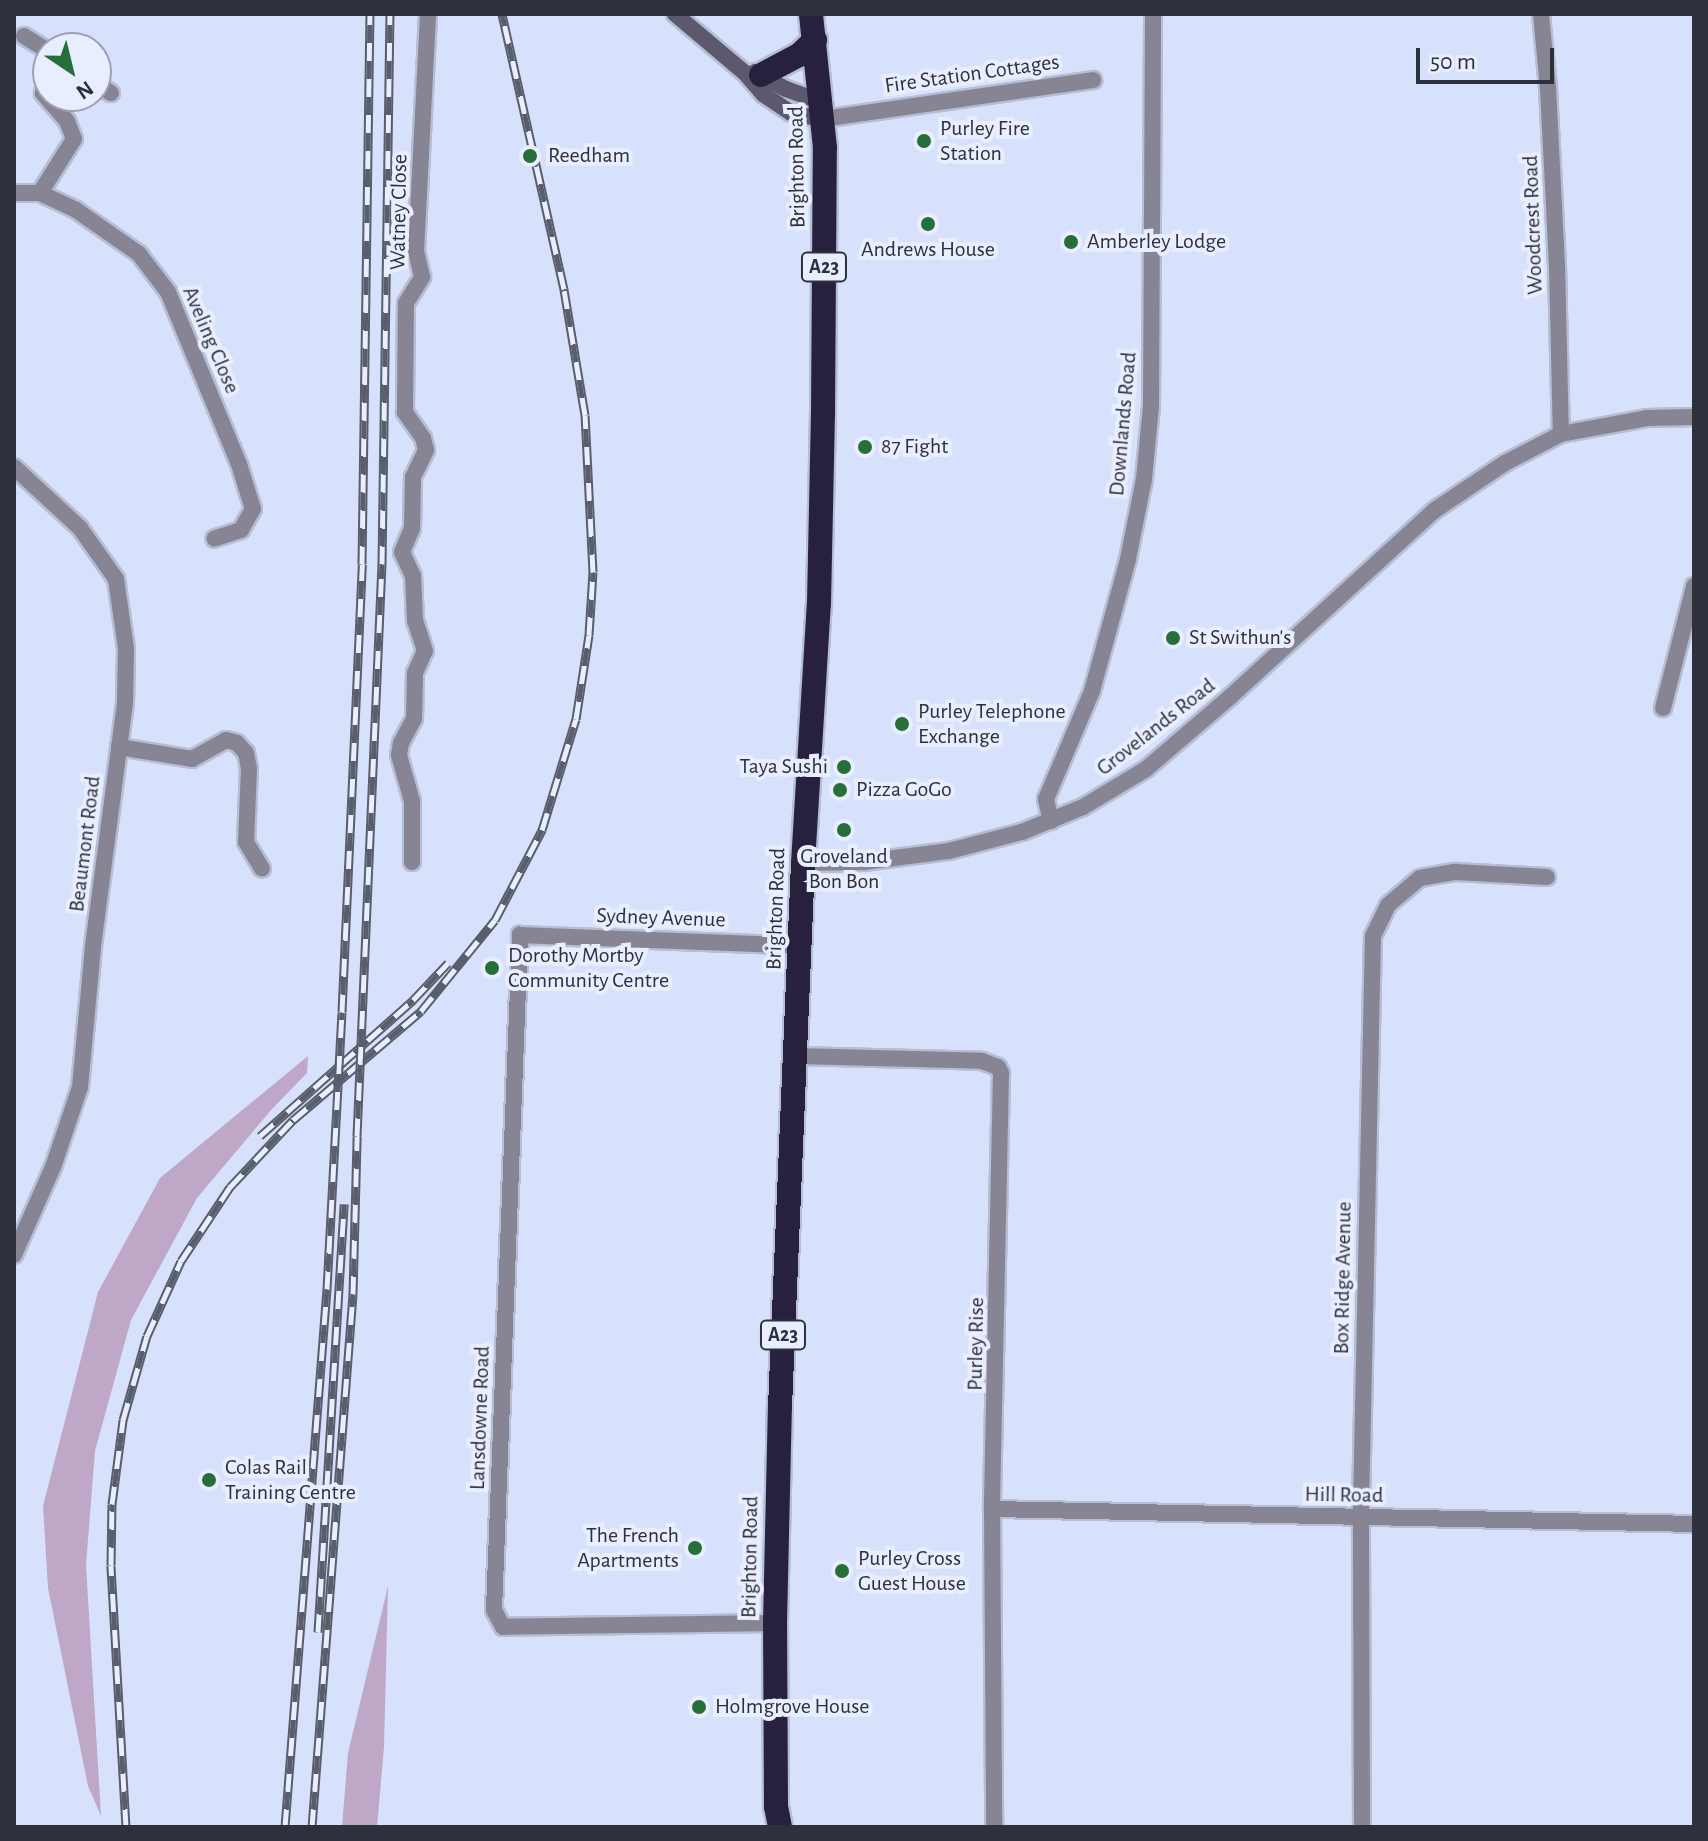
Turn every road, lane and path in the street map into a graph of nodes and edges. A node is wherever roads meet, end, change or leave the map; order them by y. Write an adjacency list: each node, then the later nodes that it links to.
1 (428, 14): 23 (street, Watney Close)
2 (675, 14): 9 (street)
3 (811, 14): 7 (highway, Brighton Road / A23)
4 (1153, 14): 22 (street, Downlands Road)
5 (1541, 14): 16 (street, Woodcrest Road)
6 (24, 36): 8 (street)
7 (815, 40): 9 (highway); 11 (highway, Brighton Road / A23)
8 (32, 41)
9 (753, 74): 11 (street)
10 (1093, 80): 11 (street, Fire Station Cottages)
11 (822, 110): 24 (highway, Brighton Road / A23)
12 (59, 112): 14 (street)
13 (14, 193): 14 (street, Aveling Close)
14 (40, 193): 18 (street, Aveling Close)
15 (1694, 417): 16 (street, Grovelands Road)
16 (1561, 434): 22 (street, Grovelands Road)
17 (14, 467): 21 (street, Beaumont Road)
18 (214, 539)
19 (1694, 586): 20 (street)
20 (1663, 708)
21 (119, 747): 25 (street); 30 (street, Beaumont Road)
22 (1051, 821): 24 (street, Grovelands Road)
23 (412, 862)
24 (803, 863): 28 (highway, Brighton Road / A23)
25 (262, 869)
26 (1547, 877): 32 (street, Box Ridge Avenue)
27 (520, 935): 28 (street, Sydney Avenue); 34 (street, Lansdowne Road)
28 (801, 946): 29 (highway, Brighton Road / A23)
29 (796, 1056): 31 (street, Purley Rise); 34 (highway, Brighton Road / A23)
30 (14, 1255)
31 (992, 1509): 32 (street, Hill Road); 36 (street, Purley Rise)
32 (1361, 1517): 33 (street, Hill Road); 37 (street, Box Ridge Avenue)
33 (1694, 1524)
34 (775, 1623): 35 (highway, Brighton Road / A23)
35 (775, 1820)
36 (994, 1827)
37 (1362, 1827)

